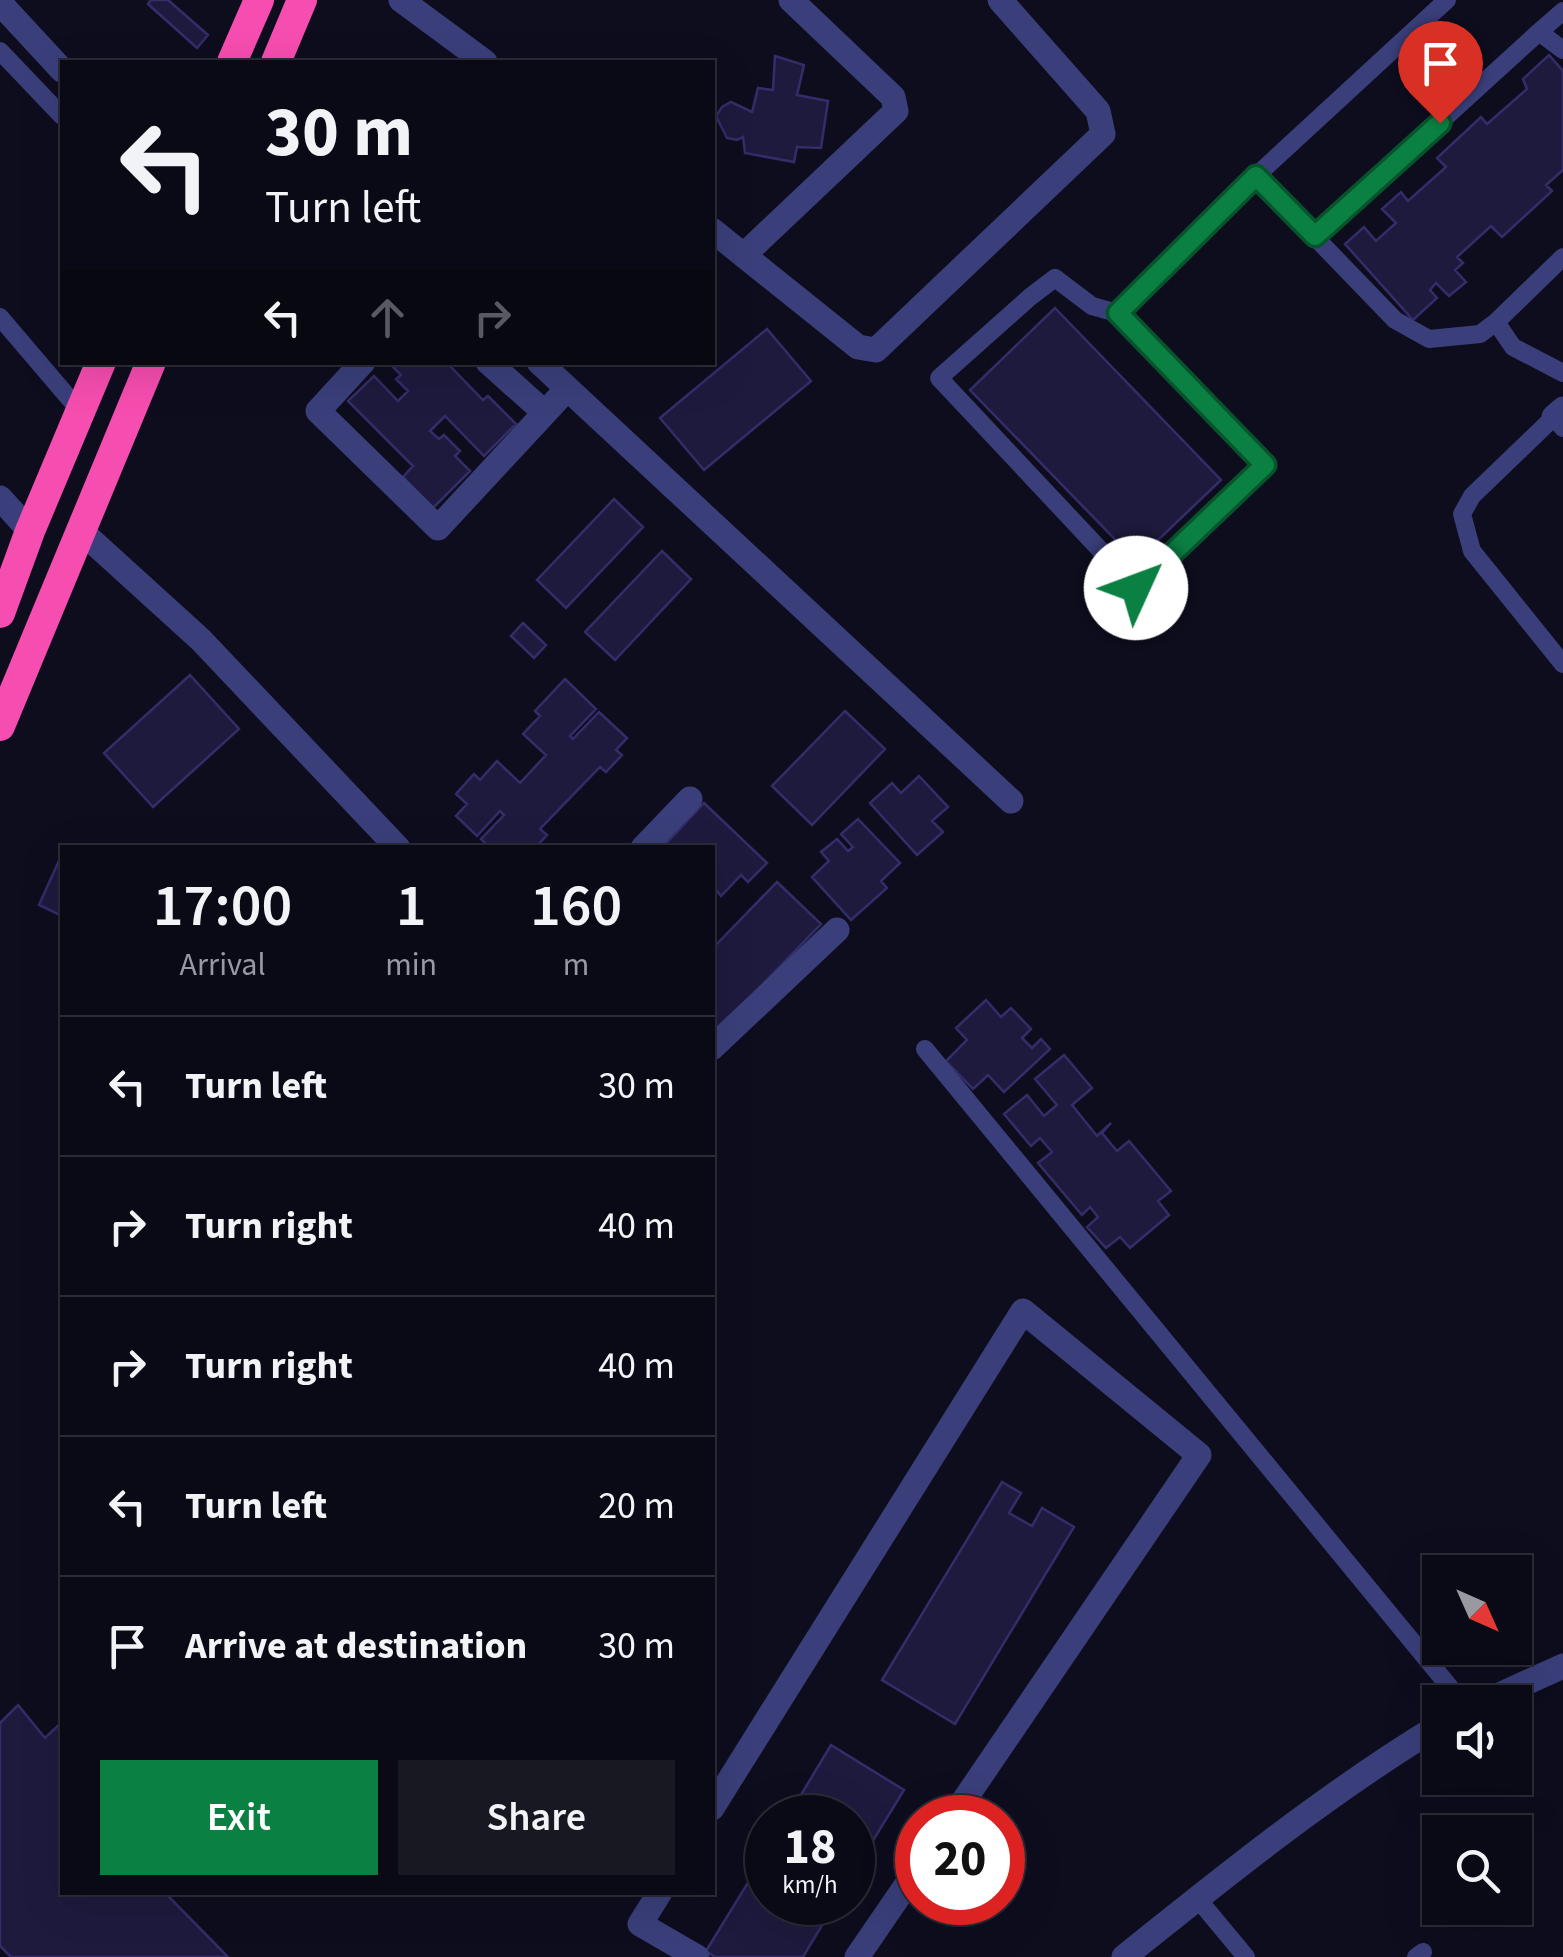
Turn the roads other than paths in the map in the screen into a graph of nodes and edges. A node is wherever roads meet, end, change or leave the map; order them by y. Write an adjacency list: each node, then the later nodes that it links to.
1 (259, 0): 12 (highway)
2 (302, 0): 13 (highway)
3 (401, 0): 14 (street)
4 (791, 0): 20 (street)
5 (1000, 0): 20 (street)
6 (1447, 0): 17 (lane)
7 (0, 3): 15 (street)
8 (1563, 11): 9 (lane)
9 (1538, 32): 10 (lane); 19 (lane)
10 (1563, 50)
11 (0, 51): 16 (lane)
12 (233, 60)
13 (277, 60)
14 (482, 60)
15 (60, 68)
16 (60, 114)
17 (1256, 176): 19 (lane); 22 (lane)
18 (715, 232): 20 (street)
19 (1315, 236): 24 (lane)
20 (745, 254)
21 (1563, 257): 24 (lane)
22 (1118, 313): 22 (lane)
23 (0, 317): 32 (lane)
24 (1496, 322): 30 (lane)
25 (100, 365): 32 (highway)
26 (150, 365): 37 (highway)
27 (359, 365): 33 (street)
28 (491, 365): 33 (street)
29 (541, 365): 31 (street)
30 (1563, 374)
31 (567, 389): 33 (street); 42 (street)
32 (80, 412): 36 (highway)
33 (544, 412)
34 (1560, 418): 39 (lane)
35 (0, 498): 36 (street)
36 (30, 531): 38 (highway)
37 (80, 531): 40 (highway); 43 (street)
38 (0, 613)
39 (1563, 664)
40 (0, 726)
41 (690, 799): 44 (street)
42 (1010, 801)
43 (395, 845)
44 (646, 845)
45 (837, 930): 46 (street)
46 (715, 1045)
47 (925, 1049): 49 (lane)
48 (1563, 1666): 50 (street)
49 (1448, 1685)
50 (1521, 1685)
51 (1422, 1737): 55 (street)
52 (968, 1795): 53 (street)
53 (715, 1803)
54 (658, 1895): 57 (street)
55 (1197, 1898): 59 (street); 60 (lane)
56 (895, 1901): 58 (street)
57 (697, 1957)
58 (856, 1957)
59 (1124, 1957)
60 (1246, 1957)

